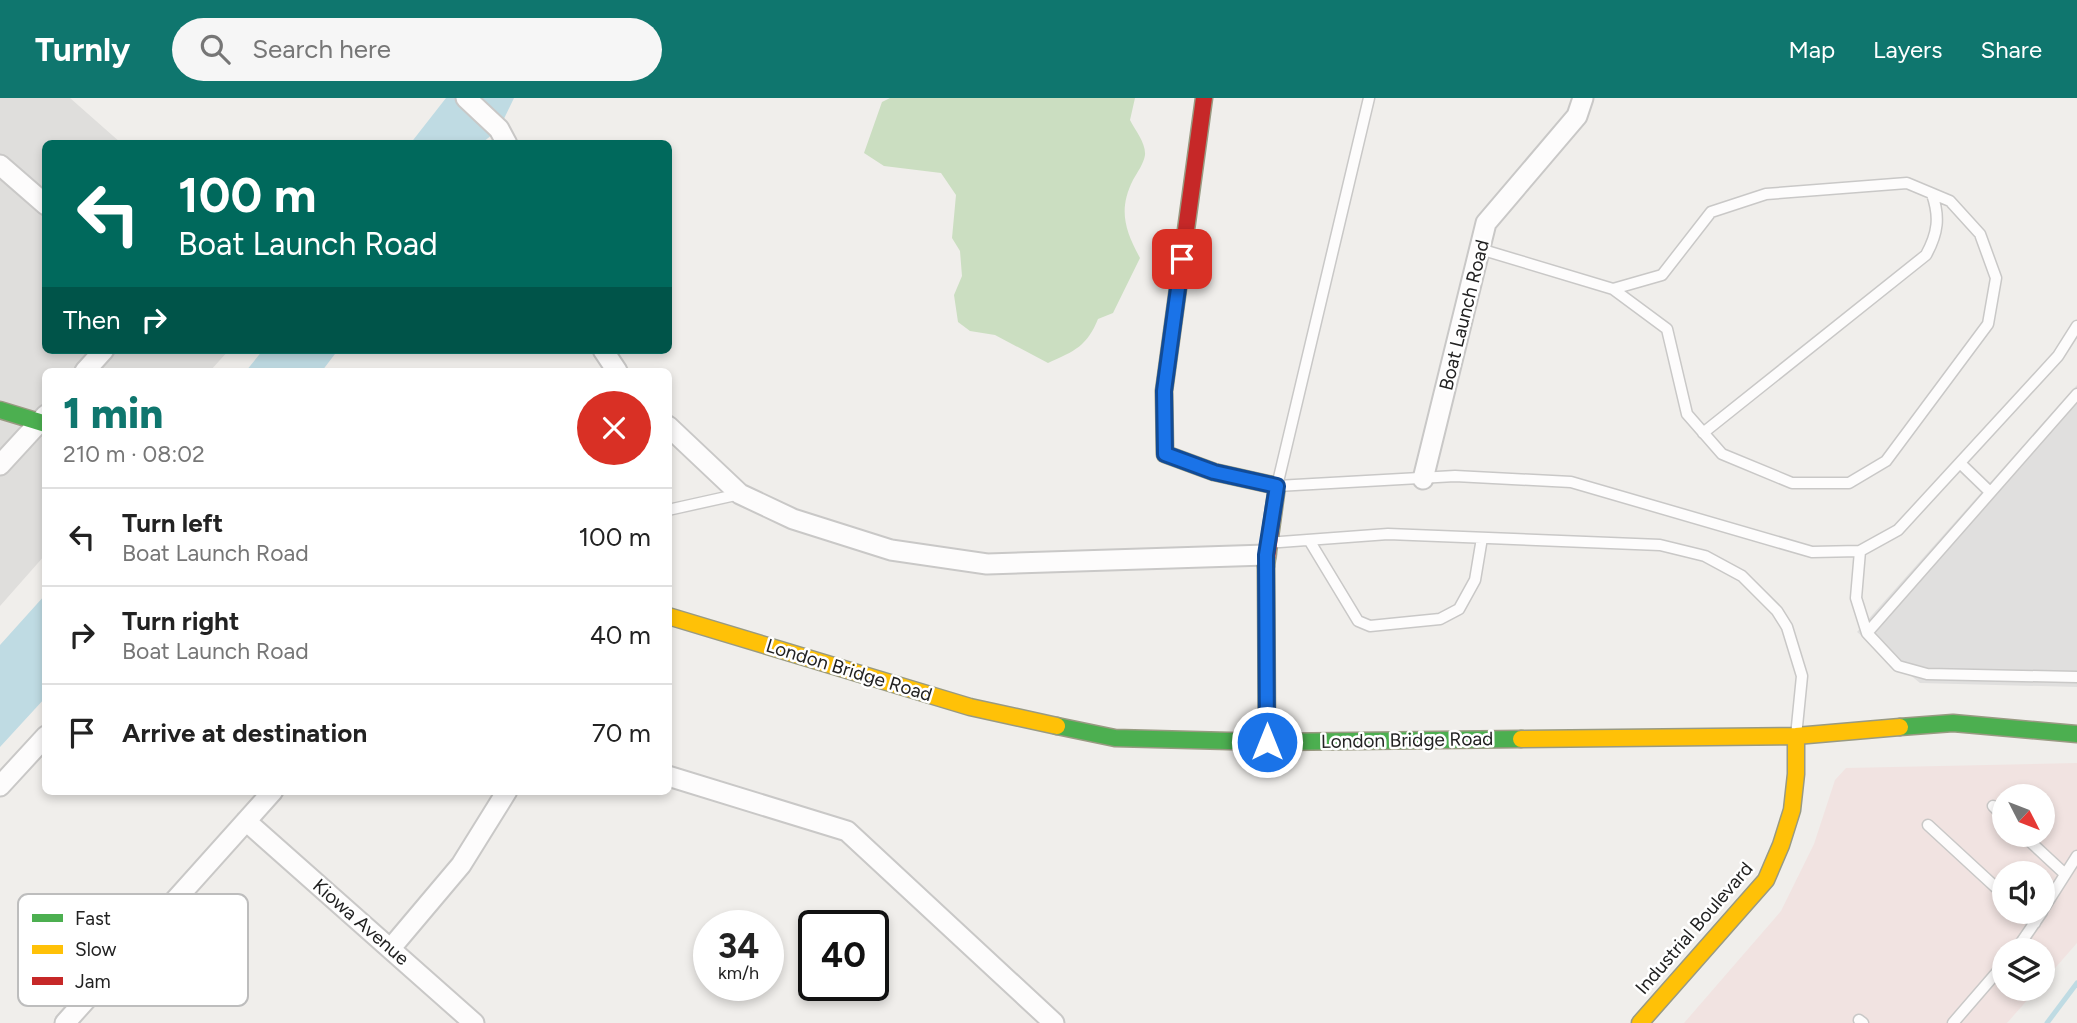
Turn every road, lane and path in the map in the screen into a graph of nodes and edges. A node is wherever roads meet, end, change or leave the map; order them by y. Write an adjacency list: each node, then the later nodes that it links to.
1 (466, 98): 5 (street)
2 (1204, 98): 23 (street)
3 (1369, 98): 23 (lane)
4 (1583, 98): 9 (street, Boat Launch Road)
5 (505, 140)
6 (3, 174): 8 (street)
7 (1932, 194): 10 (lane); 19 (lane); 19 (lane)
8 (42, 202)
9 (1480, 249): 10 (lane); 22 (street, Boat Launch Road)
10 (1613, 289): 19 (lane)
11 (2077, 326): 20 (lane)
12 (100, 354): 13 (street)
13 (88, 368)
14 (2077, 394): 24 (lane)
15 (0, 410): 16 (street)
16 (42, 420)
17 (42, 421): 21 (street)
18 (672, 430): 25 (street)
19 (1703, 433)
20 (1961, 464): 24 (lane); 30 (lane)
21 (0, 465)
22 (1423, 480): 23 (lane); 30 (lane)
23 (1277, 486): 29 (street)
24 (1990, 492): 32 (lane)
25 (740, 494): 26 (lane); 29 (street)
26 (672, 509)
27 (1482, 538): 28 (lane); 28 (lane); 35 (lane)
28 (1309, 540): 29 (lane)
29 (1267, 549): 37 (street)
30 (1860, 551): 32 (lane)
31 (672, 617): 37 (street, London Bridge Road)
32 (1867, 633): 33 (lane)
33 (2077, 677)
34 (2077, 734): 35 (street, London Bridge Road)
35 (1796, 736): 37 (street, London Bridge Road); 56 (street, Industrial Boulevard)
36 (42, 740): 39 (street)
37 (1267, 742)
38 (672, 777): 55 (street)
39 (0, 786)
40 (269, 795): 42 (street)
41 (505, 795): 50 (street)
42 (246, 821): 49 (street); 50 (street, Kiowa Avenue)
43 (1928, 825): 47 (lane)
44 (2036, 847): 46 (lane)
45 (2077, 856): 46 (lane)
46 (2066, 874): 48 (lane)
47 (1992, 884)
48 (2055, 891)
49 (181, 894)
50 (391, 948): 54 (street, Kiowa Avenue)
51 (1992, 978): 57 (lane)
52 (80, 1006): 53 (street)
53 (65, 1023)
54 (474, 1023)
55 (1054, 1023)
56 (1640, 1023)
57 (1952, 1023)

